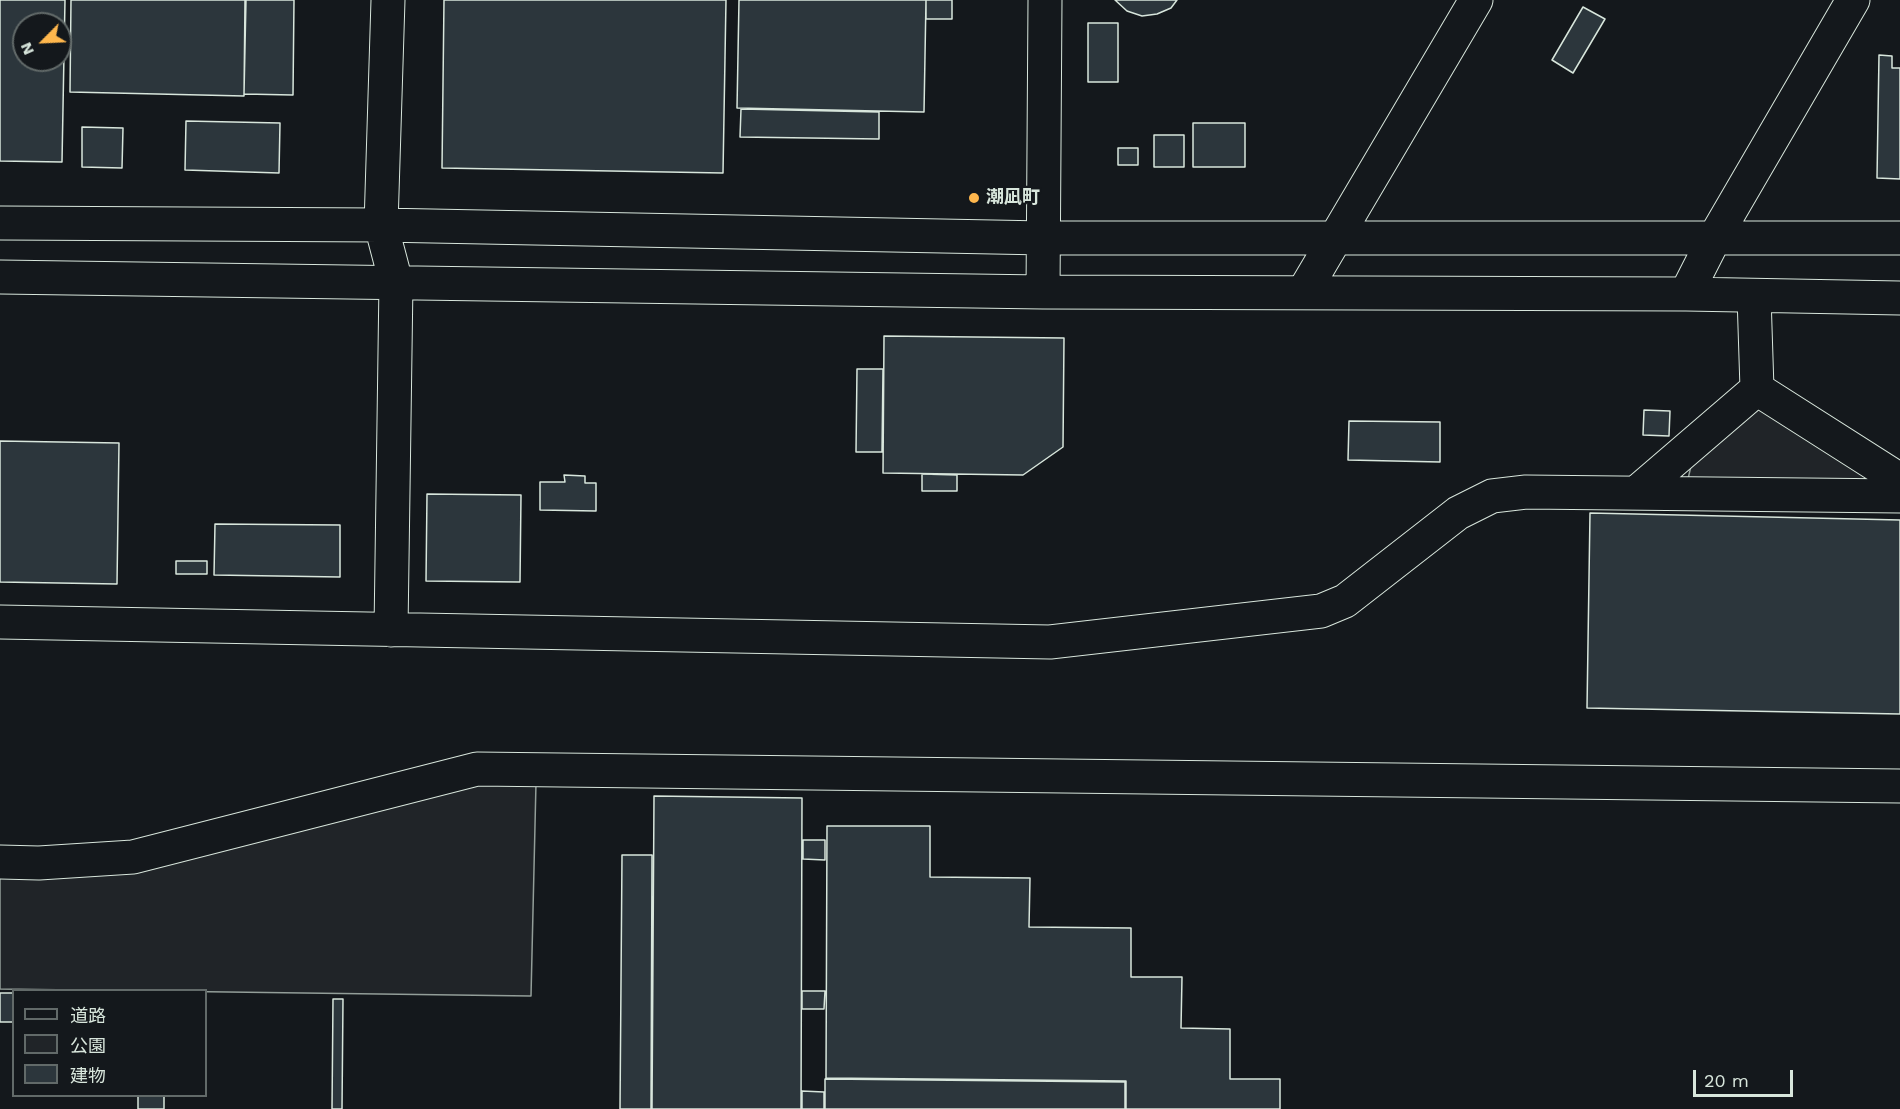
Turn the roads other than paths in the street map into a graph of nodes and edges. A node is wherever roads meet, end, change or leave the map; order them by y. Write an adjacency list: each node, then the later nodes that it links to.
1 (388, 0): 6 (street)
2 (1045, 0): 9 (street)
3 (1476, 0): 7 (street)
4 (1853, 0): 8 (street)
5 (0, 223): 6 (street)
6 (381, 225): 9 (street); 12 (street)
7 (1336, 237): 8 (street); 9 (street); 14 (street)
8 (1715, 237): 10 (street); 15 (street)
9 (1044, 238): 13 (street)
10 (1900, 238)
11 (0, 277): 12 (street)
12 (396, 282): 13 (street); 23 (street)
13 (1043, 292): 14 (street)
14 (1303, 293): 15 (street)
15 (1686, 294): 16 (street)
16 (1754, 296): 17 (street); 18 (street)
17 (1900, 298)
18 (1757, 389): 19 (street); 20 (street)
19 (1900, 480)
20 (1636, 493): 21 (street); 23 (street)
21 (1900, 496)
22 (0, 622): 23 (street)
23 (391, 630)
24 (1900, 786): 25 (street)
25 (0, 862)

